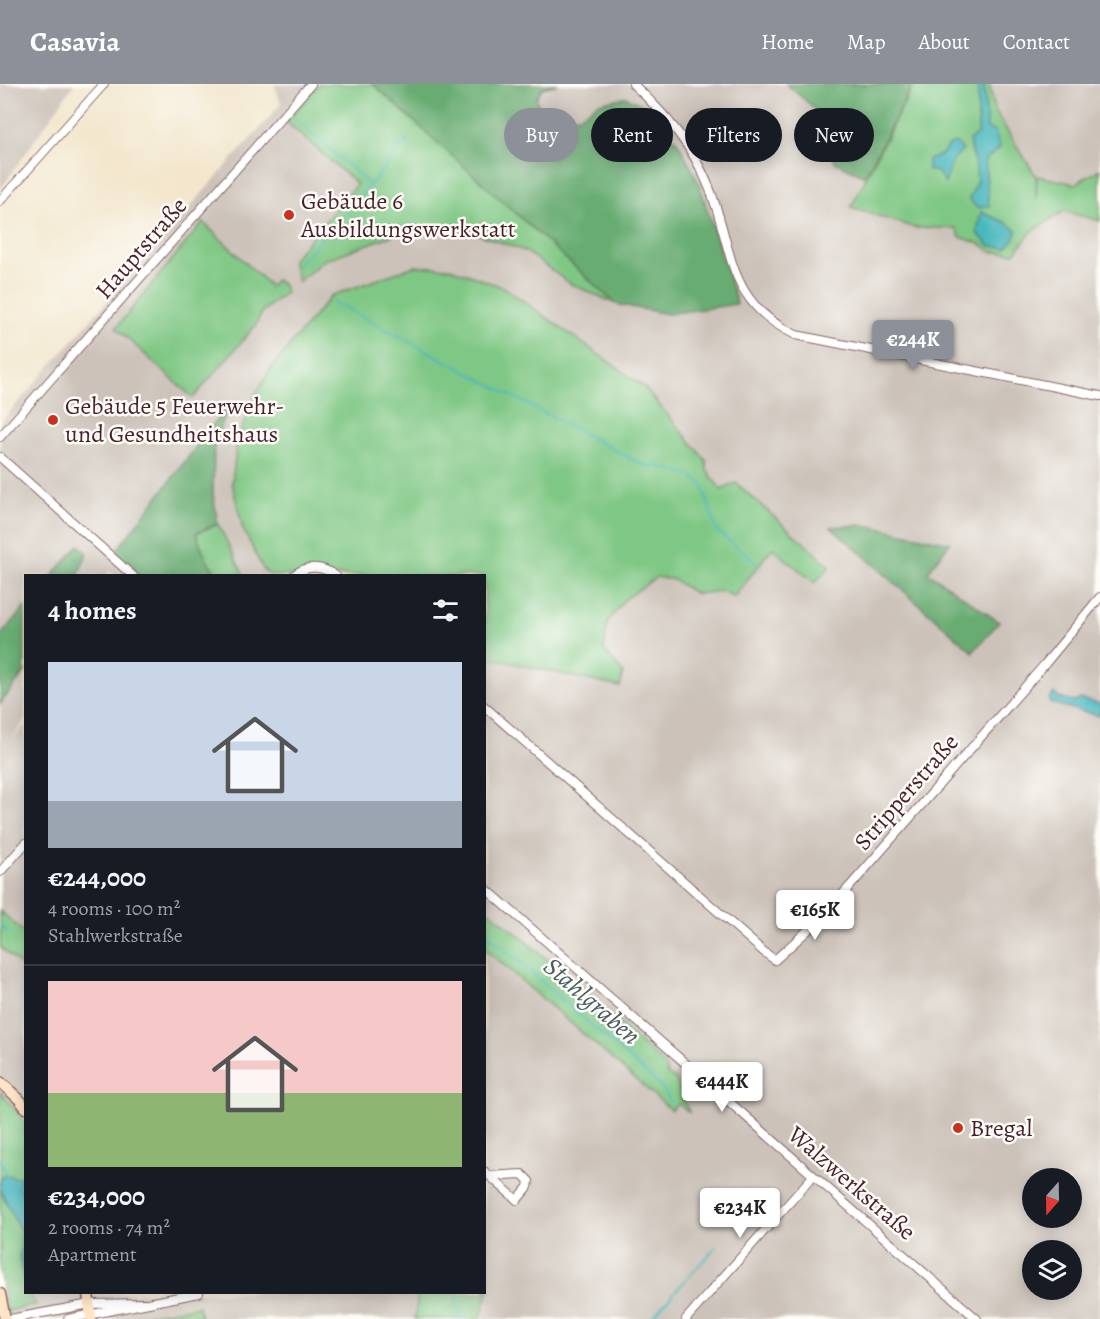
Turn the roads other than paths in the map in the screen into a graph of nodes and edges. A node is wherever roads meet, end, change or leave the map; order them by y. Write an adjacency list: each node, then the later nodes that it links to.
1 (104, 84): 4 (street)
2 (310, 84): 6 (street, Hauptstraße)
3 (633, 84): 5 (street)
4 (0, 201)
5 (1100, 396)
6 (0, 437)
7 (0, 457): 8 (street)
8 (131, 574)
9 (296, 574): 10 (street)
10 (334, 574)
11 (1100, 597): 12 (street, Stripperstraße)
12 (486, 708)
13 (24, 845): 14 (street)
14 (0, 872)
15 (486, 889): 19 (street, Walzwerkstraße)
16 (0, 1082): 17 (street)
17 (24, 1105)
18 (487, 1174): 18 (street)
19 (813, 1176): 26 (street); 27 (street, Walzwerkstraße)
20 (0, 1294): 23 (street)
21 (194, 1294): 22 (street)
22 (90, 1308): 24 (street); 25 (street)
23 (5, 1319)
24 (10, 1319)
25 (68, 1319)
26 (686, 1319)
27 (977, 1319)

